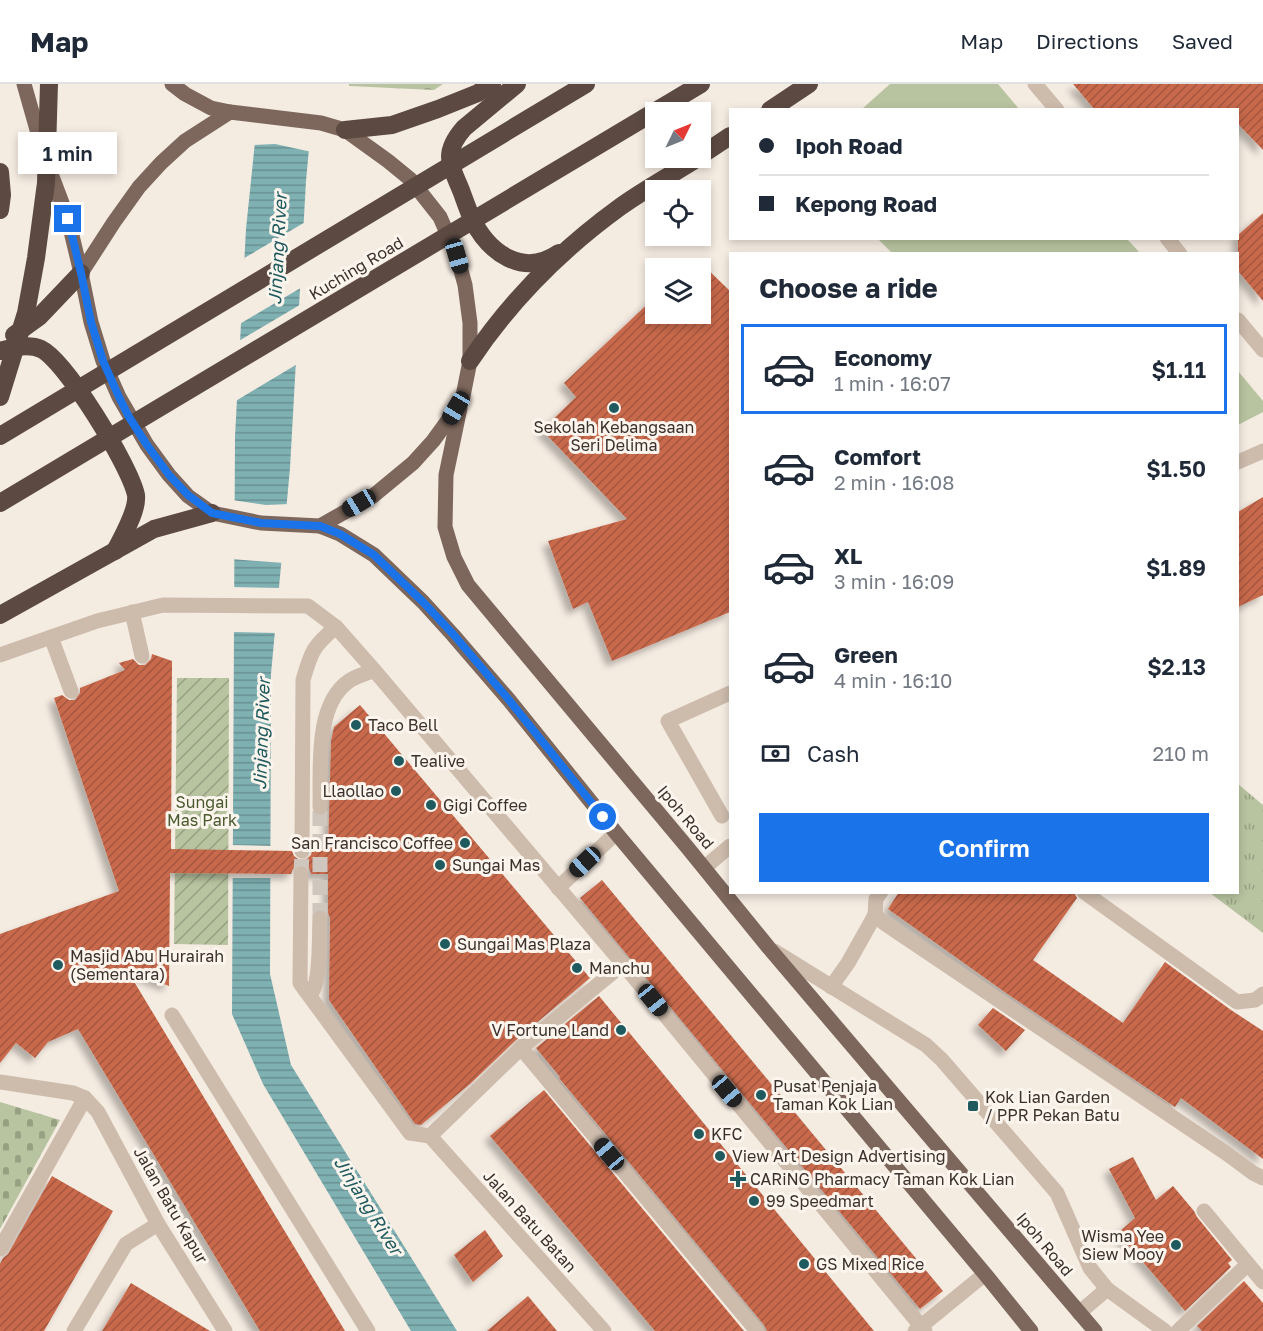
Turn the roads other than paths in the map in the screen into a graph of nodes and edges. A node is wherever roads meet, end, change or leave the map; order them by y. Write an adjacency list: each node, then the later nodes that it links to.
1 (24, 84): 22 (main road)
2 (49, 84): 29 (highway, bridge)
3 (172, 84): 12 (main road)
4 (492, 84): 13 (highway)
5 (517, 84): 19 (highway)
6 (586, 84): 30 (highway, bridge)
7 (701, 84): 33 (highway, Kuching Road, bridge)
8 (809, 84): 10 (highway)
9 (1035, 84): 11 (street)
10 (774, 108)
11 (1055, 108)
12 (230, 112): 13 (main road); 22 (main road)
13 (345, 129): 27 (main road, Ipoh Road)
14 (729, 137): 15 (highway)
15 (711, 149)
16 (682, 168): 19 (highway)
17 (0, 172): 18 (highway)
18 (0, 210)
19 (582, 236): 27 (highway)
20 (1169, 240): 21 (street)
21 (1178, 252)
22 (81, 273): 24 (highway); 34 (main road)
23 (1239, 321): 25 (street)
24 (0, 345)
25 (1263, 350)
26 (0, 351): 36 (highway)
27 (470, 361): 28 (main road, Ipoh Road)
28 (462, 396): 35 (main road); 51 (main road, Ipoh Road)
29 (0, 397)
30 (0, 436)
31 (1263, 451): 32 (street)
32 (1239, 462)
33 (0, 503)
34 (217, 514): 35 (main road); 36 (highway)
35 (314, 526): 48 (main road)
36 (115, 551): 38 (highway)
37 (132, 612): 39 (street); 40 (street); 42 (street)
38 (0, 615)
39 (336, 627): 43 (street); 50 (street)
40 (51, 637): 41 (street); 44 (street)
41 (0, 655)
42 (142, 656)
43 (375, 670): 46 (street); 53 (street)
44 (71, 691)
45 (729, 693): 47 (street)
46 (320, 807)
47 (722, 816)
48 (616, 833): 53 (street); 73 (main road)
49 (729, 847): 51 (street)
50 (302, 851)
51 (704, 868): 58 (main road, Ipoh Road)
52 (301, 874): 61 (street)
53 (558, 888): 59 (street)
54 (880, 894): 56 (street)
55 (1087, 894): 62 (street)
56 (875, 915): 60 (street); 68 (street)
57 (320, 918): 61 (street)
58 (769, 948): 60 (street); 76 (main road, Ipoh Road)
59 (623, 964): 64 (street); 77 (street)
60 (831, 987): 75 (street)
61 (305, 990): 67 (street)
62 (1263, 994)
63 (172, 1015): 80 (street)
64 (521, 1048): 67 (street); 82 (street)
65 (0, 1082): 66 (street)
66 (85, 1098): 70 (street, Jalan Batu Kapur); 71 (street)
67 (430, 1136): 81 (street, Jalan Batu Batan)
68 (1263, 1178)
69 (1204, 1211): 72 (street)
70 (158, 1224): 78 (street, Jalan Batu Kapur); 79 (street)
71 (0, 1249)
72 (1248, 1264): 74 (street); 86 (street)
73 (985, 1274): 77 (street); 83 (main road)
74 (1263, 1282)
75 (1107, 1288): 76 (street); 85 (street)
76 (1079, 1313): 84 (main road, Ipoh Road)
77 (920, 1329)
78 (223, 1330)
79 (74, 1331)
80 (368, 1331)
81 (604, 1331)
82 (757, 1331)
83 (1032, 1331)
84 (1095, 1331)
85 (1165, 1331)
86 (1178, 1331)

